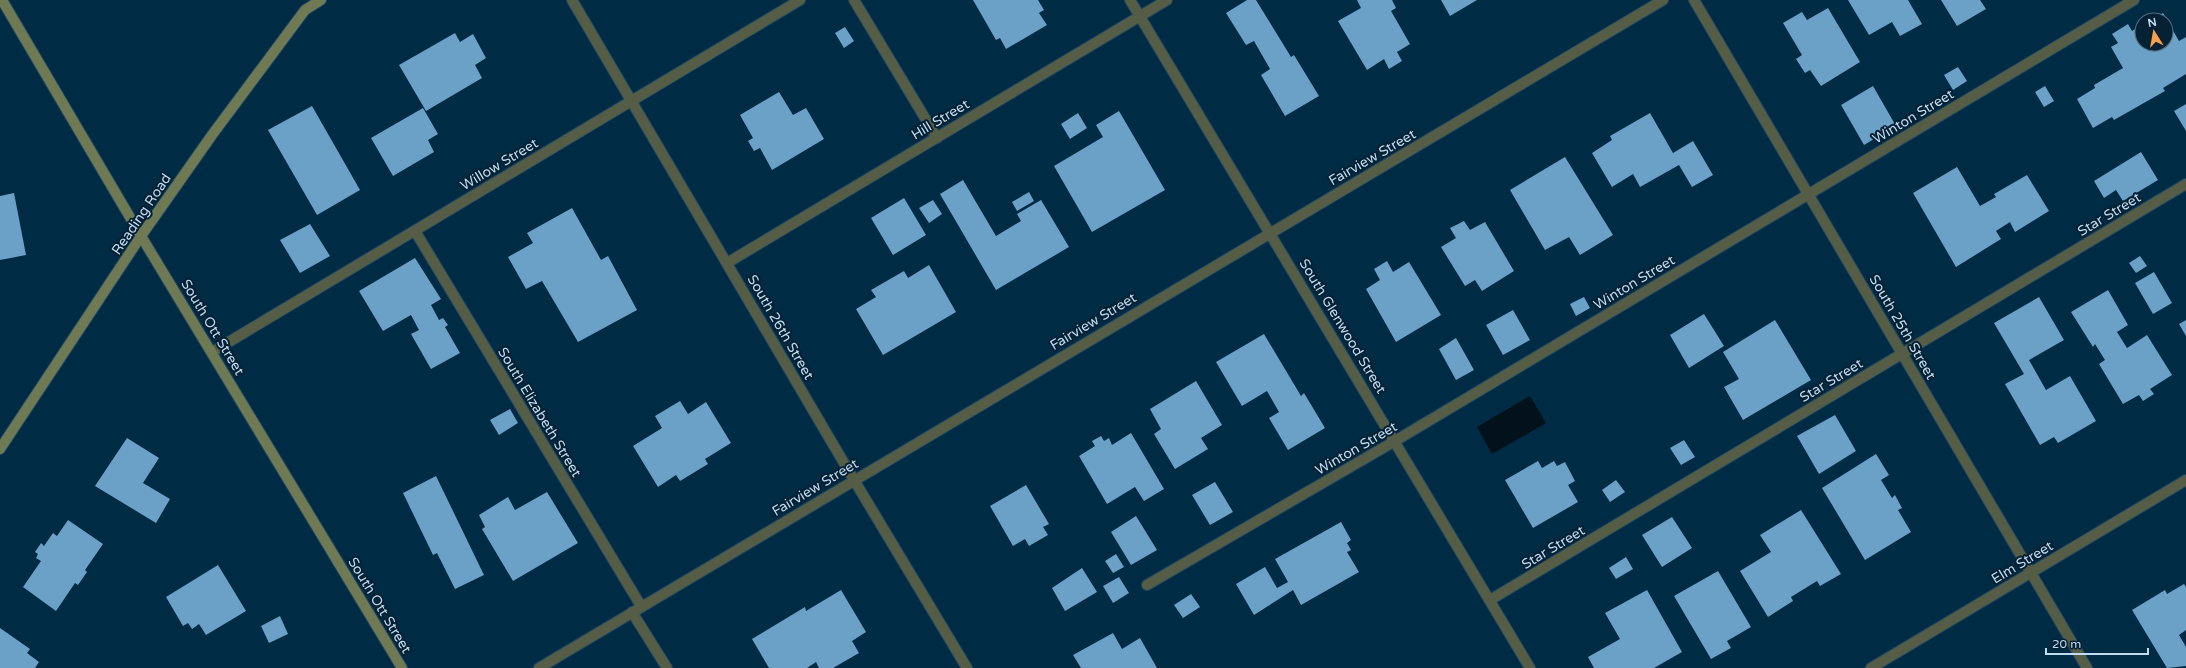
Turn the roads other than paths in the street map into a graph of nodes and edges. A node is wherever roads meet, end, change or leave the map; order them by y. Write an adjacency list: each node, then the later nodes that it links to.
1 (2, 0): 20 (street, South Ott Street)
2 (312, 0): 12 (street, Reading Road)
3 (321, 0): 12 (street)
4 (572, 0): 14 (street, South 26th Street)
5 (800, 0): 14 (street, Willow Street)
6 (854, 0): 15 (street)
7 (1130, 0): 13 (street, South Glenwood Street)
8 (1167, 0): 13 (street, Hill Street)
9 (1663, 0): 19 (street, Fairview Street)
10 (1694, 0): 17 (street, South 25th Street)
11 (2134, 0): 17 (street, Winton Street)
12 (305, 10): 20 (street, Reading Road)
13 (1140, 16): 15 (street, Hill Street); 19 (street, South Glenwood Street)
14 (632, 101): 18 (street, Willow Street); 21 (street, South 26th Street)
15 (937, 138): 21 (street, Hill Street)
16 (2186, 184): 23 (street, Star Street)
17 (1809, 194): 23 (street, South 25th Street); 24 (street, Winton Street)
18 (415, 231): 22 (street, Willow Street); 31 (street, South Elizabeth Street)
19 (1270, 232): 24 (street, South Glenwood Street); 26 (street, Fairview Street)
20 (141, 236): 22 (street, South Ott Street); 25 (street, Reading Road)
21 (727, 263): 26 (street, South 26th Street)
22 (212, 352): 33 (street, South Ott Street)
23 (1902, 354): 28 (street, South 25th Street); 30 (street, Star Street)
24 (1395, 441): 29 (street, Winton Street); 30 (street, South Glenwood Street)
25 (0, 449)
26 (854, 480): 31 (street, Fairview Street); 36 (street, South 26th Street)
27 (2186, 480): 28 (street, Elm Street)
28 (2030, 573): 38 (street, Elm Street); 39 (street, South 25th Street)
29 (1147, 585)
30 (1490, 600): 37 (street, South Glenwood Street)
31 (641, 606): 32 (street, Fairview Street)
32 (632, 612): 34 (street, Fairview Street); 35 (street)
33 (402, 668)
34 (539, 668)
35 (667, 668)
36 (967, 668)
37 (1530, 668)
38 (1871, 668)
39 (2087, 668)

